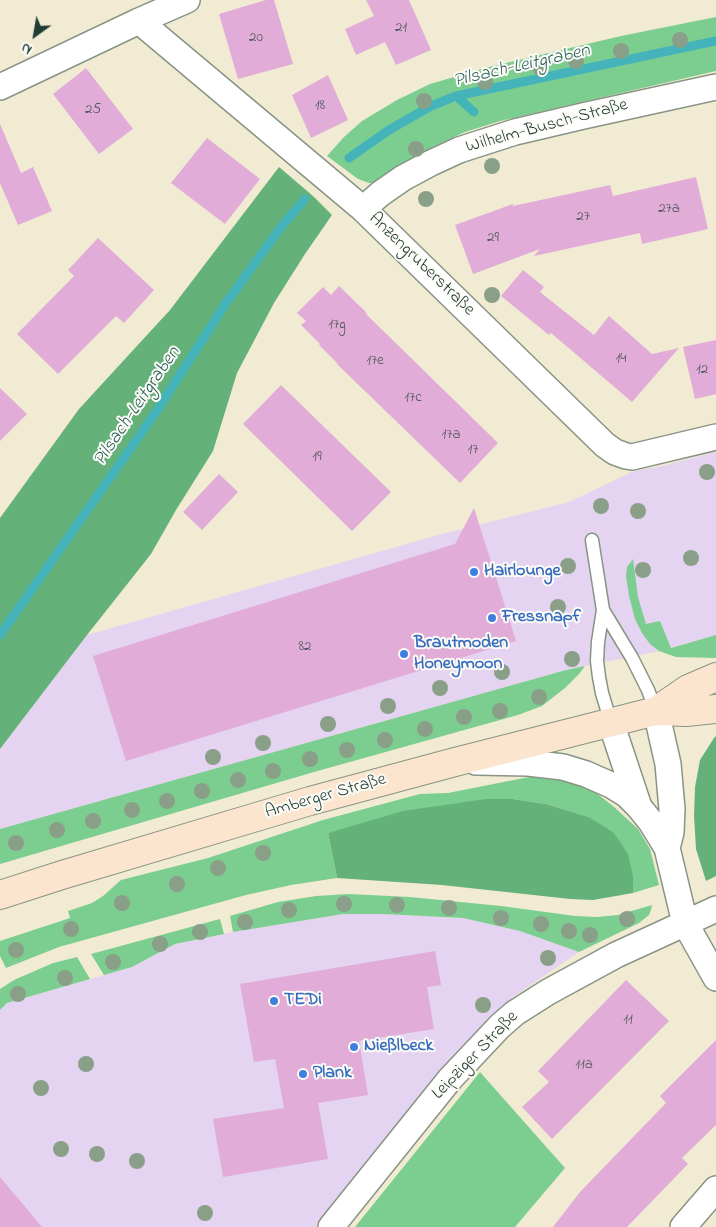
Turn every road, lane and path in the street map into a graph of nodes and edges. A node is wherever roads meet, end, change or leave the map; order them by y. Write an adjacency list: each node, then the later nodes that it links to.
1 (187, 0): 2 (street)
2 (139, 20): 3 (street); 5 (street, Anzengruberstraße)
3 (0, 87)
4 (716, 87): 5 (street, Wilhelm-Busch-Straße)
5 (363, 209): 6 (street, Anzengruberstraße)
6 (716, 437)
7 (592, 540): 8 (lane)
8 (603, 610): 11 (lane); 12 (lane)
9 (716, 677): 11 (main road, Amberger Straße)
10 (716, 709): 11 (main road, Amberger Straße)
11 (656, 711): 12 (main road, Amberger Straße); 15 (street)
12 (611, 723): 13 (main road, Amberger Straße); 14 (street)
13 (455, 762): 14 (street); 16 (main road, Amberger Straße)
14 (639, 807): 15 (street)
15 (667, 848): 18 (street)
16 (0, 895)
17 (716, 909): 18 (street, Leipziger Straße)
18 (684, 923): 19 (street); 21 (street, Leipziger Straße)
19 (716, 978)
20 (716, 1189): 22 (street)
21 (331, 1227)
22 (683, 1227)

